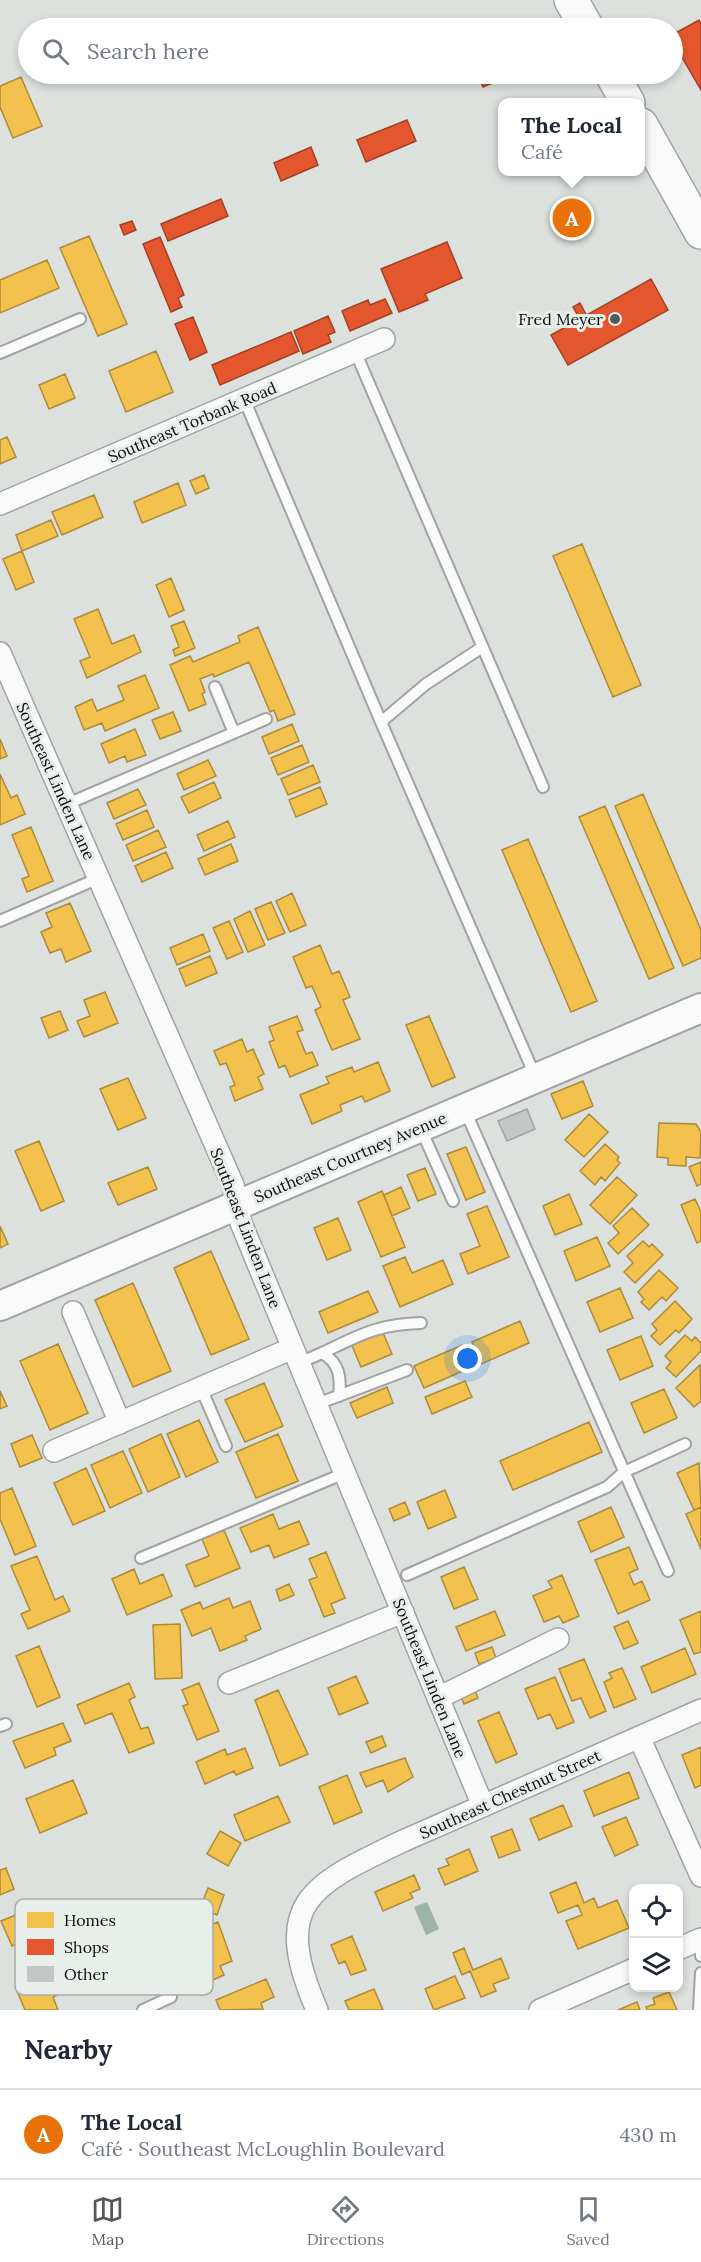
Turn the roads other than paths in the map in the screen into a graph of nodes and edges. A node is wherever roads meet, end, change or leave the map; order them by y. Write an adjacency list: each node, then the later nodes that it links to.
1 (571, 0): 2 (main road)
2 (581, 18)
3 (618, 84): 4 (main road)
4 (626, 98)
5 (645, 132): 6 (main road)
6 (701, 232)
7 (80, 319): 10 (lane)
8 (384, 339): 9 (street, Southeast Torbank Road)
9 (355, 351): 11 (street, Southeast Torbank Road); 13 (lane)
10 (0, 353)
11 (244, 399): 12 (street, Southeast Torbank Road); 17 (lane)
12 (0, 504)
13 (481, 648): 17 (lane); 19 (lane)
14 (0, 653): 20 (street, Southeast Linden Lane)
15 (215, 687): 18 (lane)
16 (266, 719): 18 (lane)
17 (381, 722): 24 (lane)
18 (234, 733): 20 (lane)
19 (543, 787)
20 (67, 804): 21 (street, Southeast Linden Lane)
21 (99, 878): 22 (lane); 28 (street, Southeast Linden Lane)
22 (0, 921)
23 (701, 1008): 24 (street, Southeast Courtney Avenue)
24 (536, 1078): 25 (street, Southeast Courtney Avenue)
25 (464, 1108): 26 (street, Southeast Courtney Avenue); 42 (lane)
26 (420, 1126): 27 (lane); 28 (street, Southeast Courtney Avenue)
27 (453, 1201)
28 (237, 1205): 29 (street, Southeast Courtney Avenue); 33 (street, Southeast Linden Lane)
29 (0, 1306)
30 (73, 1312): 38 (street)
31 (421, 1323): 32 (lane)
32 (322, 1353): 33 (lane); 36 (lane)
33 (296, 1356): 35 (street); 37 (street, Southeast Linden Lane)
34 (407, 1370): 36 (lane)
35 (201, 1388): 38 (street); 40 (lane)
36 (339, 1396): 37 (lane)
37 (317, 1404): 43 (street, Southeast Linden Lane)
38 (120, 1423): 41 (street)
39 (684, 1444): 42 (lane)
40 (226, 1446)
41 (54, 1451)
42 (624, 1472): 45 (lane); 46 (lane)
43 (345, 1473): 44 (lane); 47 (street, Southeast Linden Lane)
44 (141, 1558)
45 (668, 1571)
46 (407, 1575)
47 (402, 1612): 49 (street); 50 (street, Southeast Linden Lane)
48 (558, 1640): 50 (street)
49 (229, 1683)
50 (438, 1698): 53 (street, Southeast Linden Lane)
51 (701, 1710): 52 (street, Southeast Chestnut Street)
52 (639, 1737): 53 (street, Southeast Chestnut Street); 54 (street)
53 (483, 1806): 63 (street, Southeast Chestnut Street)
54 (701, 1876)
55 (701, 1939): 56 (street)
56 (683, 1947)
57 (701, 1951): 58 (lane)
58 (701, 1956)
59 (629, 1971): 64 (street)
60 (701, 1973): 65 (lane)
61 (171, 1997): 62 (lane)
62 (143, 2010)
63 (317, 2010)
64 (540, 2010)
65 (699, 2010)

